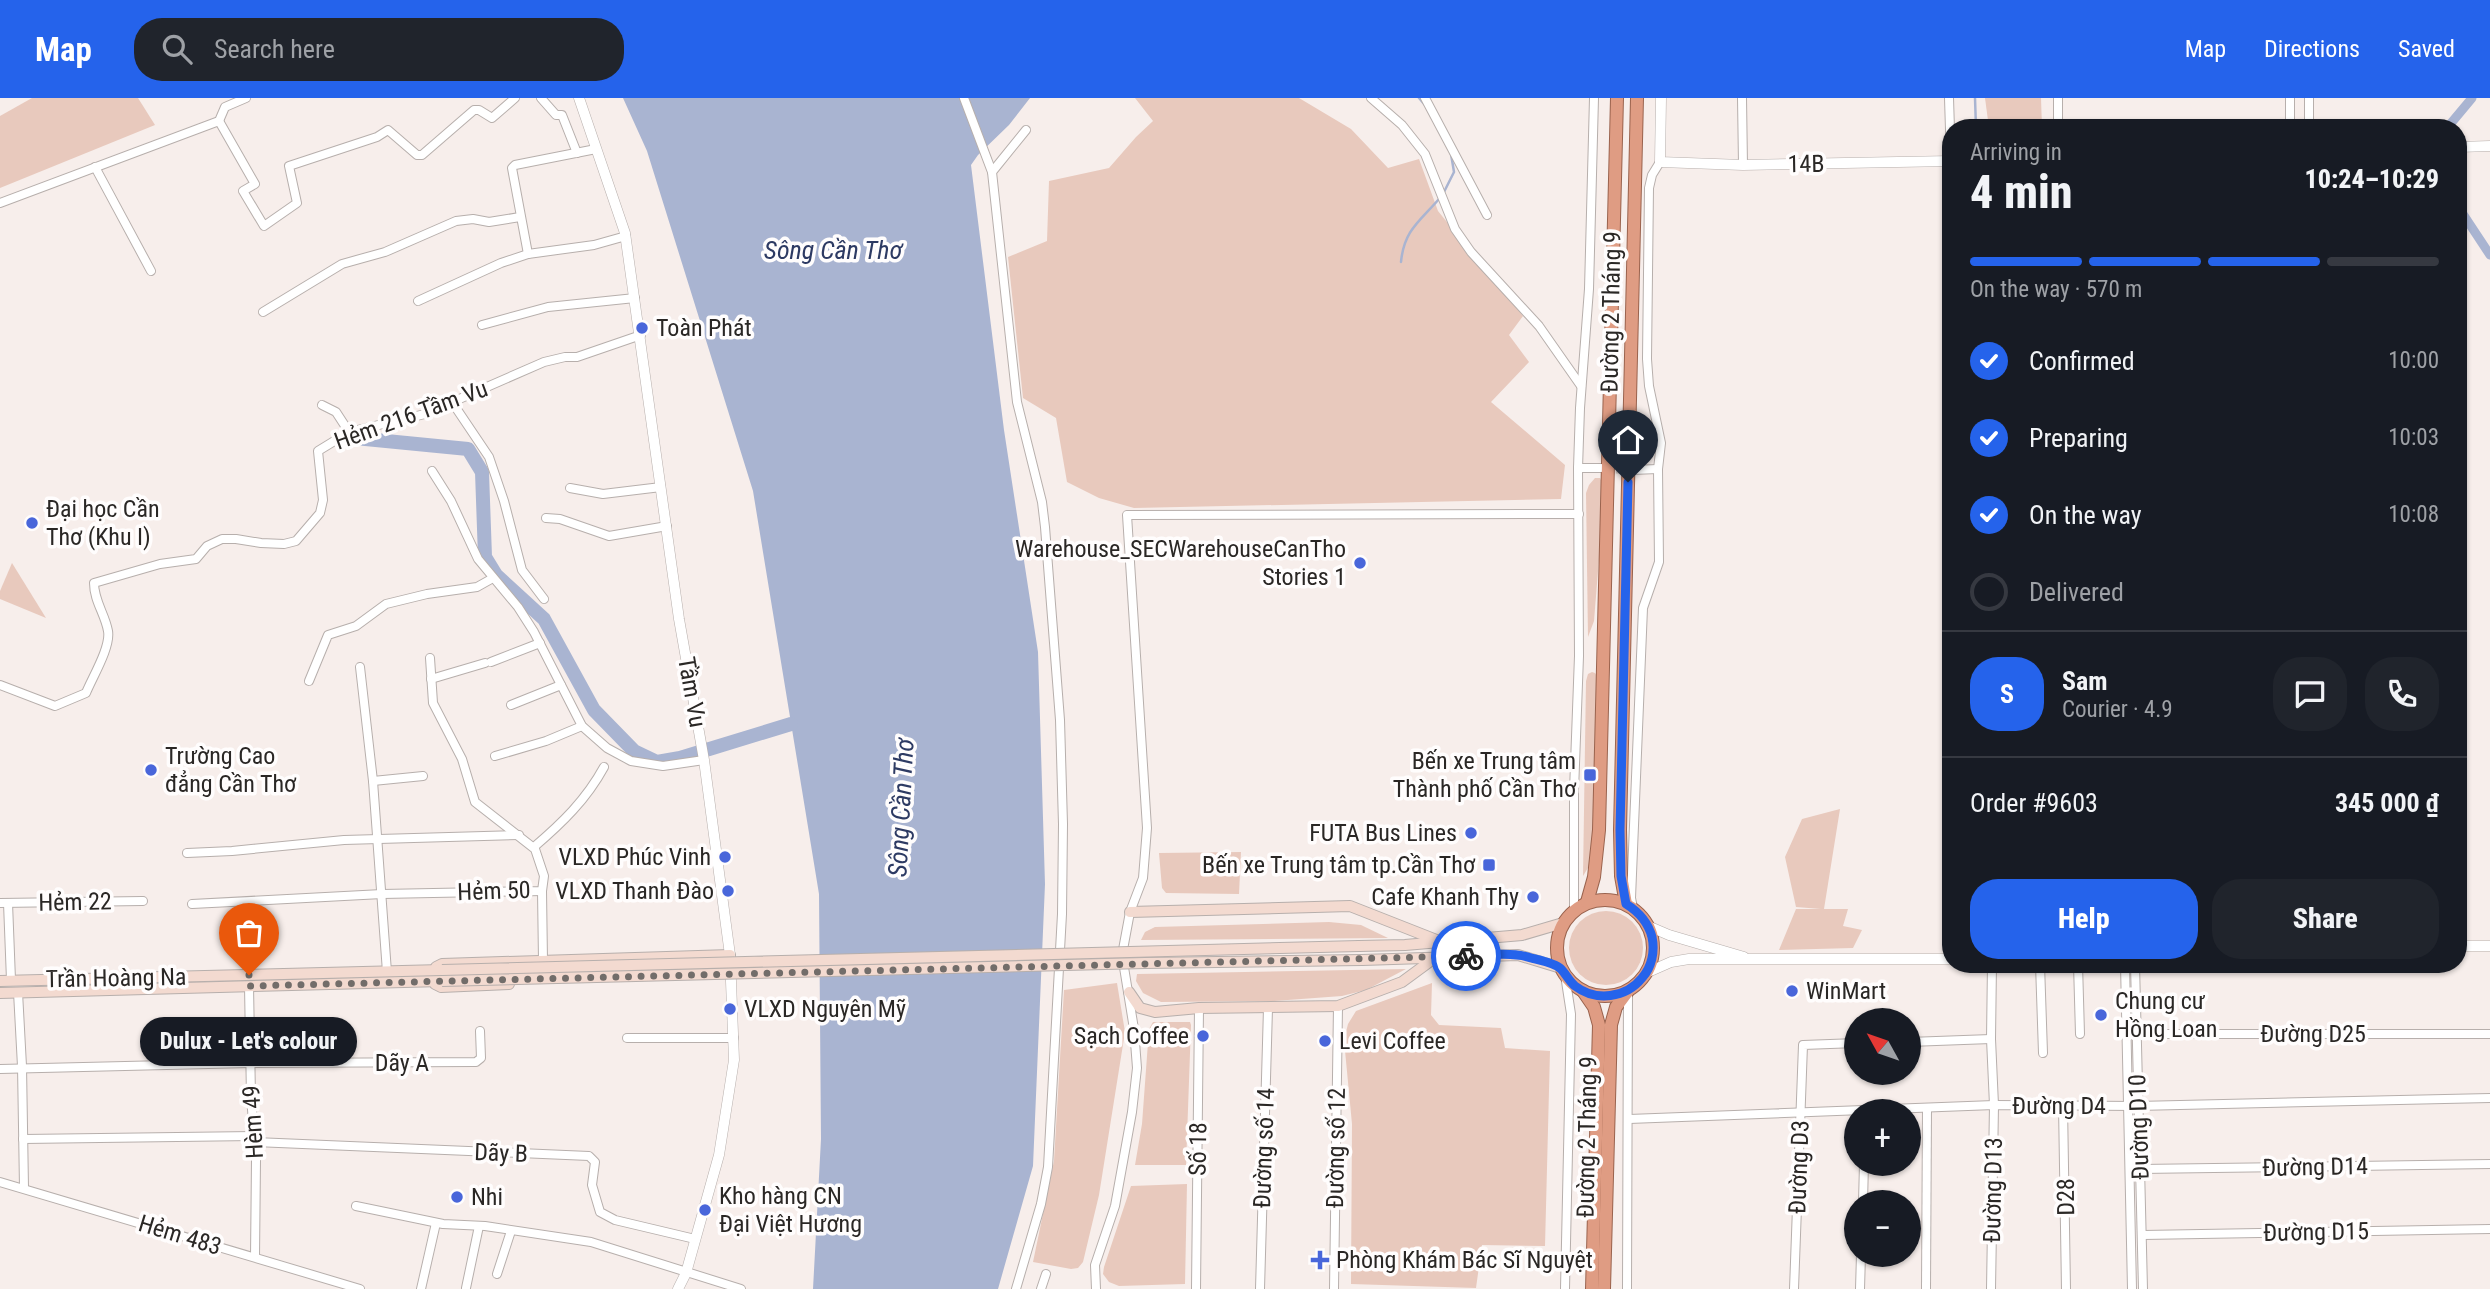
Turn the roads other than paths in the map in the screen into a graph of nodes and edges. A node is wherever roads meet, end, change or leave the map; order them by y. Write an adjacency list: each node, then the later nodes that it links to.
1 (244, 98): 21 (street)
2 (515, 98): 21 (street)
3 (541, 98): 26 (street)
4 (579, 98): 25 (street, Tầm Vu)
5 (964, 98): 31 (street)
6 (1371, 98): 43 (street)
7 (1425, 98): 33 (street)
8 (1594, 98): 43 (street)
9 (1616, 98): 80 (highway, Đường 2 Tháng 9)
10 (1637, 98): 83 (highway, Đường 2 Tháng 9)
11 (1661, 98): 28 (street)
12 (1742, 98): 29 (street)
13 (1949, 98): 17 (street)
14 (2058, 98): 18 (street)
15 (2290, 98): 19 (street)
16 (2309, 98): 20 (street)
17 (1950, 119)
18 (2058, 119)
19 (2290, 119)
20 (2309, 119)
21 (219, 121): 30 (street)
22 (1026, 130): 31 (street)
23 (2490, 146): 24 (street)
24 (2467, 147)
25 (596, 149): 26 (street); 35 (street, Tầm Vu)
26 (577, 153): 34 (street)
27 (1942, 161): 29 (street, 14B)
28 (1660, 162): 29 (street, 14B); 49 (street)
29 (1743, 165)
30 (95, 167): 32 (street); 37 (street)
31 (992, 172): 164 (street)
32 (0, 203)
33 (1487, 215)
34 (520, 217): 36 (street); 40 (street)
35 (626, 236): 36 (street); 38 (street, Tầm Vu)
36 (528, 254): 39 (street)
37 (151, 271)
38 (635, 298): 41 (street); 42 (street, Tầm Vu)
39 (418, 301)
40 (263, 312)
41 (482, 325)
42 (641, 335): 44 (street, Hẻm 216 Tầm Vu); 52 (street, Tầm Vu)
43 (1581, 386): 47 (street)
44 (452, 402): 46 (street, Hẻm 216 Tầm Vu); 58 (street)
45 (322, 405): 46 (street)
46 (349, 432): 64 (street, Hẻm 216 Tầm Vu)
47 (1578, 468): 48 (street); 54 (street)
48 (1601, 468)
49 (1658, 469): 50 (street); 83 (street)
50 (1632, 470)
51 (432, 471): 57 (street)
52 (662, 487): 53 (street); 56 (street, Tầm Vu)
53 (570, 488)
54 (1579, 514): 84 (street); 85 (street)
55 (546, 518): 56 (street)
56 (667, 526): 69 (street, Tầm Vu)
57 (493, 578): 59 (street); 63 (street)
58 (544, 599)
59 (540, 643): 62 (street); 65 (street)
60 (430, 658): 62 (street, Hẻm 50)
61 (360, 667): 72 (street)
62 (431, 679): 73 (street, Hẻm 50)
63 (309, 681)
64 (0, 685)
65 (561, 685): 66 (street); 67 (street)
66 (511, 705)
67 (582, 726): 68 (street); 69 (street)
68 (495, 756)
69 (704, 760): 91 (street, Tầm Vu)
70 (604, 767): 75 (street)
71 (423, 776): 72 (street)
72 (373, 780): 74 (street)
73 (519, 835): 74 (street); 75 (street, Hẻm 50)
74 (377, 840): 76 (street); 78 (street)
75 (534, 848): 77 (street, Hẻm 50)
76 (187, 853)
77 (542, 891): 78 (street, Hẻm 50); 95 (street)
78 (382, 894): 82 (street, Hẻm 50); 96 (street)
79 (143, 901): 81 (street, Hẻm 22)
80 (1587, 902): 83 (highway); 84 (highway)
81 (4, 903): 107 (street, Hẻm 22)
82 (192, 904)
83 (1629, 906): 87 (highway)
84 (1574, 911): 86 (highway)
85 (1130, 912): 88 (main road); 112 (street)
86 (1563, 923): 88 (main road); 97 (highway)
87 (1648, 926): 94 (street); 98 (highway)
88 (1439, 941): 104 (main road, bridge)
89 (2467, 946): 90 (street)
90 (2490, 946)
91 (730, 955): 95 (main road); 106 (street, Tầm Vu)
92 (1436, 957): 97 (main road); 104 (main road, bridge); 114 (main road)
93 (1942, 959): 94 (street)
94 (1755, 960): 98 (street)
95 (543, 961): 105 (main road)
96 (387, 972): 105 (main road, Trần Hoàng Na); 108 (main road, Trần Hoàng Na)
97 (1563, 972): 109 (highway); 170 (street)
98 (1646, 973): 110 (highway)
99 (1992, 973): 124 (street, Đường D13)
100 (2040, 973): 127 (street)
101 (2078, 973): 118 (street)
102 (2124, 973): 119 (street, Đường D10)
103 (2135, 973): 120 (street, Đường D10)
104 (442, 975): 105 (main road, Trần Hoàng Na)
105 (429, 976): 106 (main road); 108 (main road, Trần Hoàng Na)
106 (731, 977): 123 (street, Tầm Vu)
107 (6, 981): 108 (main road, Trần Hoàng Na)
108 (249, 981): 111 (main road, Trần Hoàng Na); 128 (street, Hèm 49)
109 (1583, 991): 110 (highway); 158 (highway, Đường 2 Tháng 9)
110 (1628, 991): 139 (street); 158 (highway, Đường 2 Tháng 9)
111 (18, 992): 113 (main road, Trần Hoàng Na); 129 (street)
112 (1129, 992): 115 (main road); 166 (street)
113 (0, 993)
114 (1338, 1006): 116 (main road); 169 (street, Đường số 12)
115 (1199, 1008): 116 (main road); 167 (street, Số 18)
116 (1268, 1008): 168 (street, Đường số 14)
117 (480, 1031): 128 (street, Dãy A)
118 (2080, 1034)
119 (2127, 1034): 120 (street, Đường D25); 134 (street, Đường D10)
120 (2137, 1034): 121 (street, Đường D25); 134 (street, Đường D10)
121 (2490, 1034)
122 (627, 1038): 123 (street)
123 (734, 1038): 152 (street, Tầm Vu)
124 (1991, 1039): 125 (street); 132 (street, Đường D13)
125 (1922, 1042)
126 (1844, 1043): 138 (street, Đường D3)
127 (2043, 1053)
128 (250, 1063): 129 (street, Dãy A); 141 (street, Hèm 49)
129 (22, 1066): 130 (street, Dãy A); 140 (street)
130 (0, 1069)
131 (2490, 1098): 134 (street, Đường D4)
132 (1994, 1105): 133 (street, Đường D4); 136 (street, Đường D4); 176 (street, Đường D13)
133 (2063, 1105): 134 (street, Đường D4); 177 (street, D28)
134 (2133, 1106): 143 (street, Đường D10); 178 (street, Đường D10)
135 (1921, 1108): 136 (street, Đường D4)
136 (1927, 1108): 175 (street)
137 (1844, 1111): 138 (street, Đường D4)
138 (1801, 1112): 139 (street, Đường D4); 173 (street, Đường D3)
139 (1629, 1119): 172 (street)
140 (23, 1139): 141 (street, Dãy B); 145 (street)
141 (254, 1139): 152 (street, Dãy B); 153 (street, Hèm 49)
142 (2490, 1164): 143 (street, Đường D14)
143 (2140, 1169): 151 (street, Đường D10)
144 (0, 1182): 145 (street, Hẻm 483)
145 (24, 1188): 153 (street, Hẻm 483)
146 (356, 1206): 147 (street)
147 (436, 1223): 148 (street); 161 (street)
148 (479, 1226): 150 (street); 159 (street)
149 (2490, 1229): 151 (street, Đường D15)
150 (511, 1231): 155 (street); 156 (street)
151 (2143, 1235): 179 (street, Đường D10)
152 (695, 1239): 155 (street, Tầm Vu)
153 (255, 1257): 160 (street, Hẻm 483)
154 (1861, 1267): 174 (street)
155 (686, 1273): 162 (street, Tầm Vu); 163 (street)
156 (497, 1274)
157 (1046, 1274): 165 (street)
158 (1601, 1286): 171 (highway)
159 (466, 1288)
160 (360, 1289)
161 (421, 1289)
162 (678, 1289)
163 (741, 1289)
164 (1016, 1289)
165 (1041, 1289)
166 (1096, 1289)
167 (1196, 1289)
168 (1260, 1289)
169 (1334, 1289)
170 (1565, 1289)
171 (1581, 1289)
172 (1627, 1289)
173 (1794, 1289)
174 (1860, 1289)
175 (1926, 1289)
176 (1991, 1289)
177 (2066, 1289)
178 (2132, 1289)
179 (2143, 1289)

